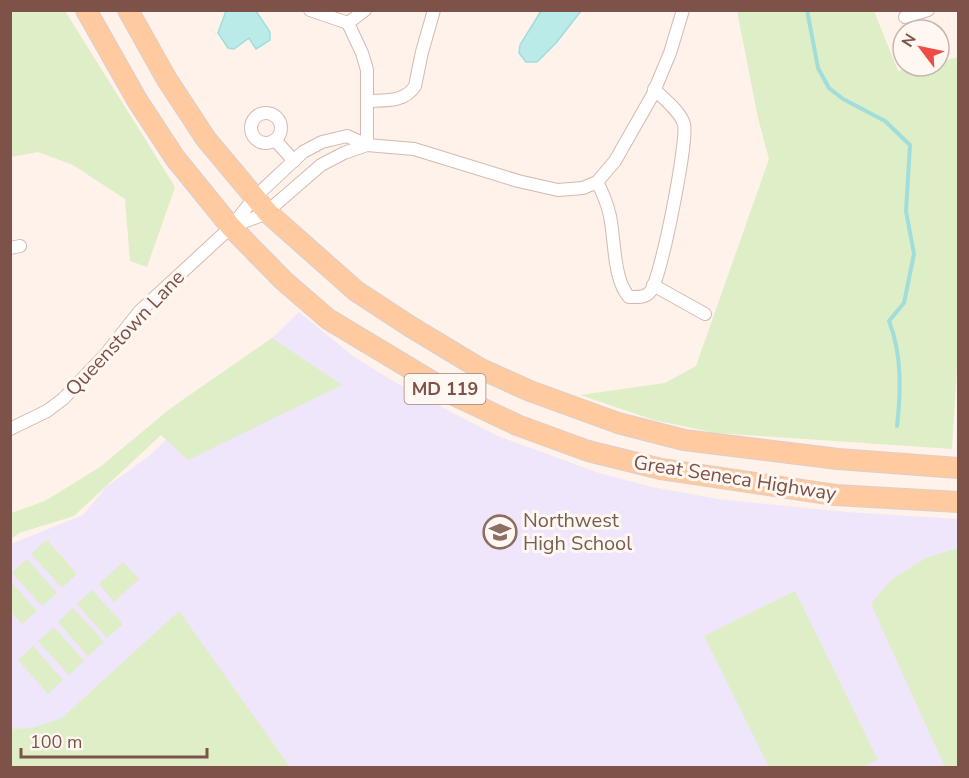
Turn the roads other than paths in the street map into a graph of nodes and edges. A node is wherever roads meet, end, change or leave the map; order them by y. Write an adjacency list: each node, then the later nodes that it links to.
1 (86, 10): 19 (main road, Great Seneca Highway / MD 119)
2 (128, 10): 17 (main road, Great Seneca Highway / MD 119)
3 (310, 10): 9 (street)
4 (365, 10): 9 (street)
5 (434, 10): 11 (street)
6 (683, 10): 10 (street)
7 (928, 10): 8 (street)
8 (905, 17)
9 (348, 23): 11 (street)
10 (654, 89): 16 (street); 20 (street)
11 (367, 101): 13 (street)
12 (275, 140): 14 (street)
13 (367, 145): 14 (street); 15 (street); 16 (street)
14 (291, 164): 15 (street); 17 (street)
15 (302, 181): 18 (street)
16 (597, 182): 20 (street)
17 (255, 197): 18 (main road, Great Seneca Highway / MD 119); 19 (street)
18 (267, 213): 19 (street); 23 (main road, Great Seneca Highway / MD 119)
19 (231, 227): 22 (street, Queenstown Lane); 24 (main road, Great Seneca Highway / MD 119)
20 (653, 285): 21 (street)
21 (705, 315)
22 (10, 429)
23 (958, 468)
24 (958, 502)

